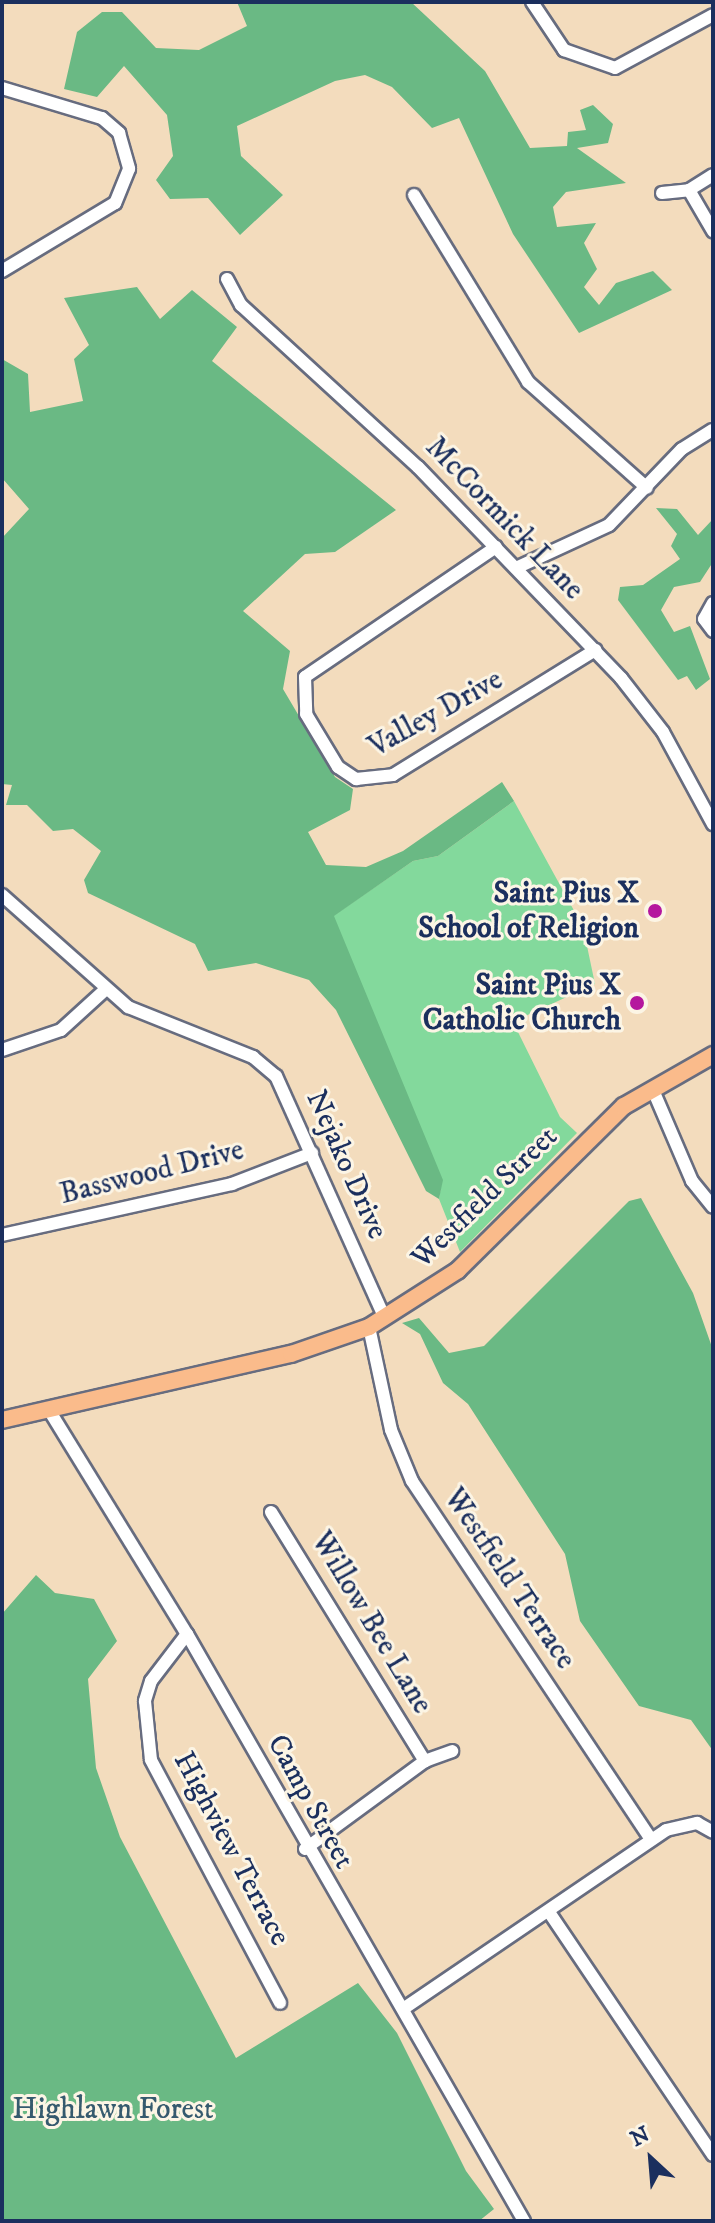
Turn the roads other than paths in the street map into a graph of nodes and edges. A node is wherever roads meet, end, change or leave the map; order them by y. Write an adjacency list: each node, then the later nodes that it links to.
1 (532, 2): 2 (street)
2 (713, 15)
3 (2, 88): 9 (street)
4 (713, 175): 5 (street)
5 (689, 190): 6 (street); 8 (street)
6 (662, 193)
7 (414, 195): 12 (street)
8 (713, 231)
9 (2, 271)
10 (227, 279): 13 (street, McCormick Lane)
11 (713, 430): 12 (street)
12 (647, 488): 14 (street)
13 (496, 547): 14 (street, McCormick Lane); 17 (street, Valley Drive)
14 (516, 568): 17 (street, McCormick Lane)
15 (713, 603): 16 (street)
16 (713, 631)
17 (595, 650): 18 (street, McCormick Lane)
18 (713, 824)
19 (2, 895): 20 (street, Nejako Drive)
20 (105, 990): 21 (street); 24 (street, Nejako Drive)
21 (2, 1050)
22 (713, 1055): 23 (main road, Westfield Street)
23 (653, 1090): 25 (street); 27 (main road, Westfield Street)
24 (312, 1153): 26 (street, Basswood Drive); 27 (street, Nejako Drive)
25 (713, 1207)
26 (2, 1235)
27 (385, 1318): 28 (main road, Westfield Street)
28 (369, 1327): 29 (main road, Westfield Street); 36 (street, Westfield Terrace)
29 (49, 1410): 30 (main road, Westfield Street); 32 (street, Camp Street)
30 (2, 1420)
31 (271, 1512): 34 (street, Willow Bee Lane)
32 (187, 1634): 37 (street, Camp Street); 39 (street, Highview Terrace)
33 (452, 1751): 34 (street)
34 (425, 1761): 37 (street)
35 (713, 1832): 36 (street)
36 (651, 1840): 38 (street)
37 (305, 1849): 40 (street, Camp Street)
38 (549, 1912): 40 (street); 41 (street)
39 (280, 2003)
40 (403, 2009): 42 (street, Camp Street)
41 (713, 2155)
42 (524, 2221)

